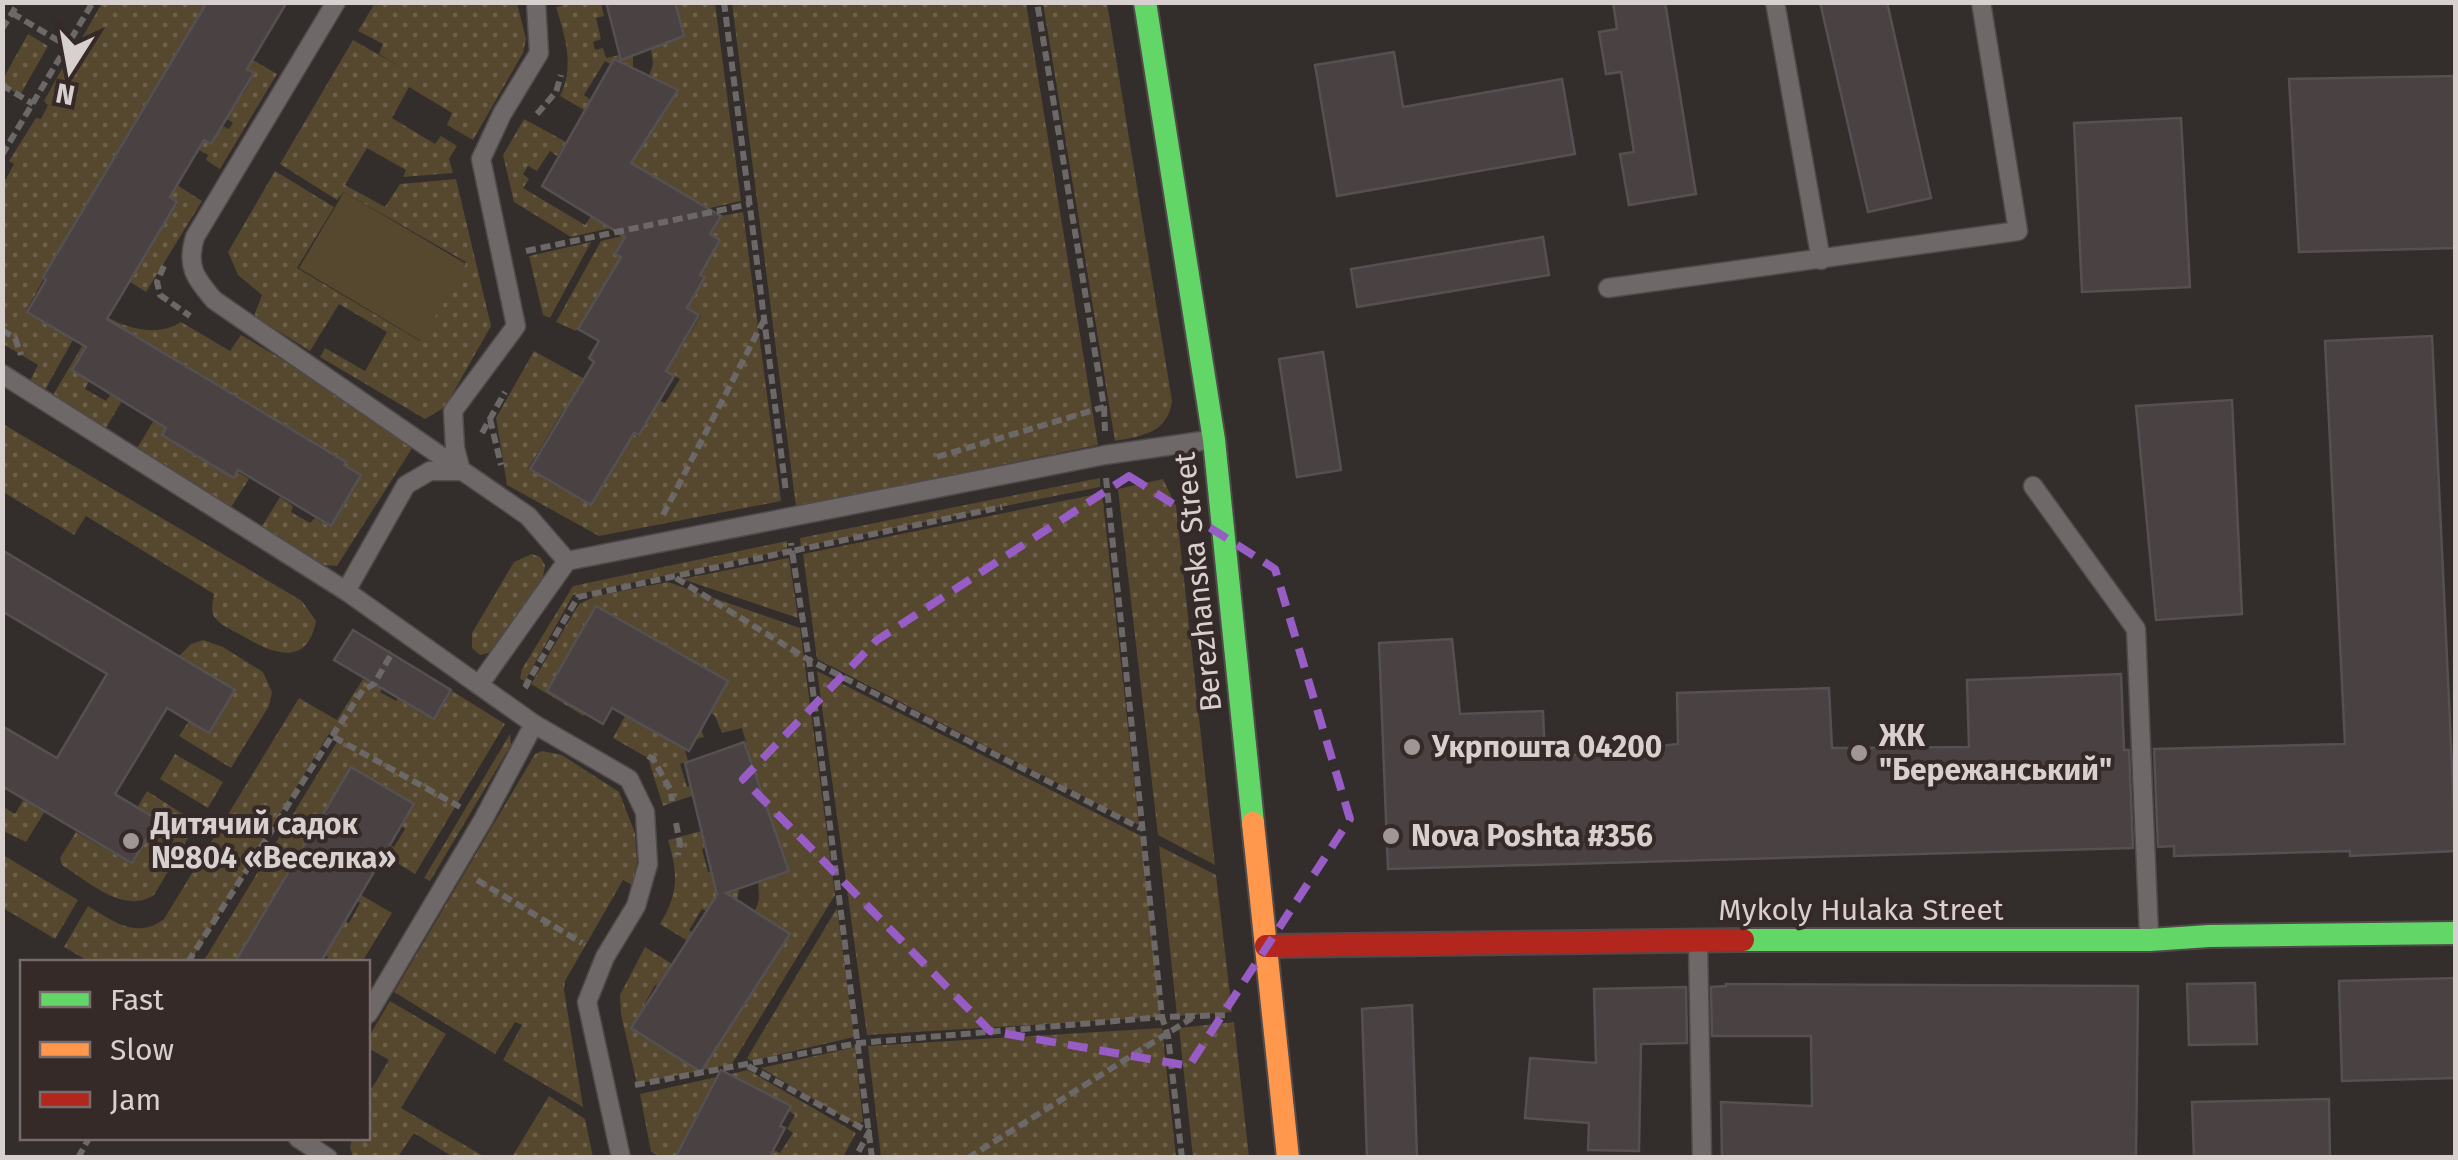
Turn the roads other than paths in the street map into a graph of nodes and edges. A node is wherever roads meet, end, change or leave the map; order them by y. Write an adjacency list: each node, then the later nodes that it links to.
1 (336, 2): 10 (lane)
2 (536, 2): 10 (lane)
3 (1145, 2): 9 (street, Berezhanska Street)
4 (1775, 2): 6 (lane)
5 (1981, 2): 6 (lane)
6 (1821, 260): 7 (lane)
7 (1608, 288)
8 (2, 374): 13 (lane)
9 (1214, 440): 12 (lane); 19 (street, Berezhanska Street)
10 (461, 471): 12 (lane); 13 (lane)
11 (2033, 486): 17 (lane)
12 (567, 561): 14 (lane)
13 (346, 592): 14 (lane)
14 (479, 685): 15 (lane)
15 (534, 724): 20 (lane); 23 (lane)
16 (2456, 933): 17 (street, Mykoly Hulaka Street)
17 (2150, 940): 18 (street, Mykoly Hulaka Street)
18 (1698, 941): 19 (street, Mykoly Hulaka Street); 25 (lane)
19 (1266, 946): 24 (street, Berezhanska Street)
20 (370, 1011)
21 (301, 1140): 22 (lane)
22 (328, 1158)
23 (621, 1158)
24 (1288, 1158)
25 (1702, 1158)

